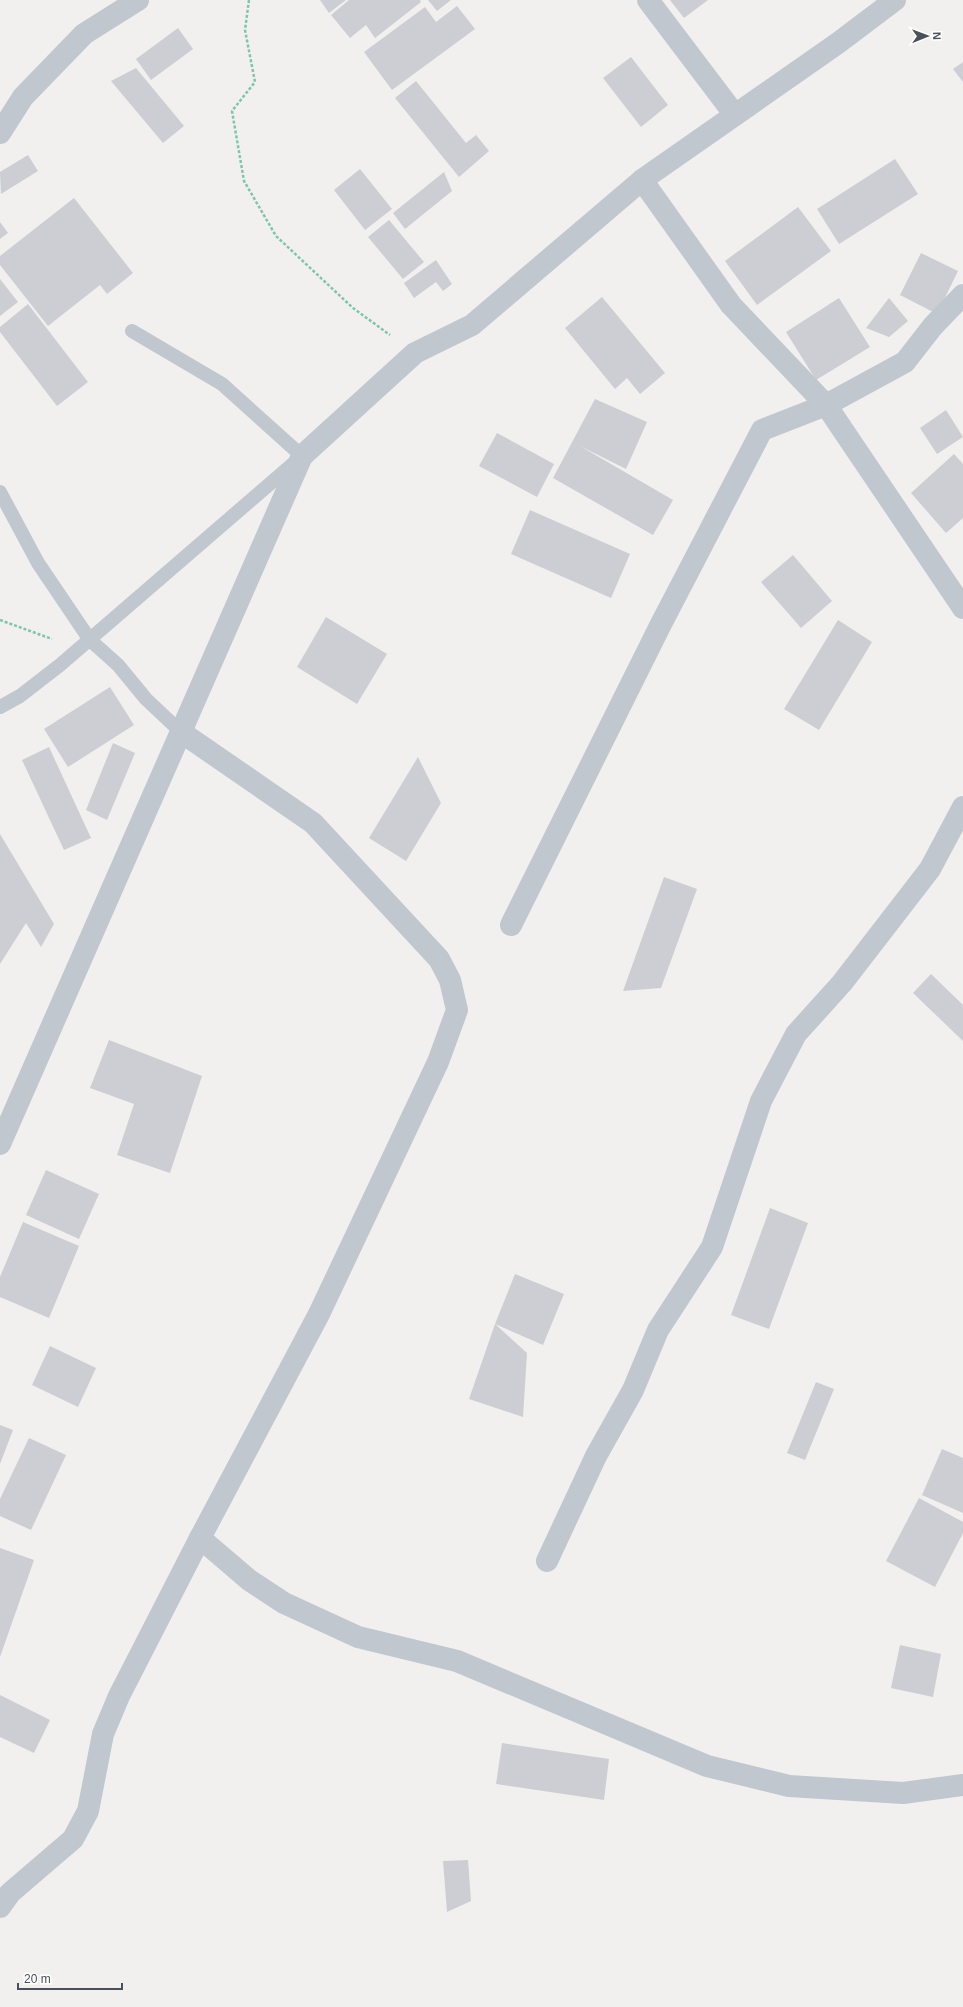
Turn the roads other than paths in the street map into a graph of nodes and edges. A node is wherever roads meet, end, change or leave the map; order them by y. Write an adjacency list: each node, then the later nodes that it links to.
1 (138, 0): 5 (street)
2 (648, 0): 4 (street)
3 (895, 0): 4 (street)
4 (735, 114): 6 (street)
5 (0, 133)
6 (642, 180): 9 (street); 10 (street)
7 (963, 295): 9 (street)
8 (132, 331): 10 (lane)
9 (826, 405): 12 (street); 17 (street)
10 (302, 456): 13 (lane); 15 (street)
11 (0, 492): 13 (lane)
12 (963, 608)
13 (90, 640): 14 (lane); 15 (lane)
14 (0, 707)
15 (181, 732): 18 (street); 19 (street)
16 (963, 807): 20 (street)
17 (511, 925)
18 (0, 1144)
19 (200, 1538): 21 (street); 22 (street)
20 (547, 1561)
21 (963, 1785)
22 (0, 1907)

